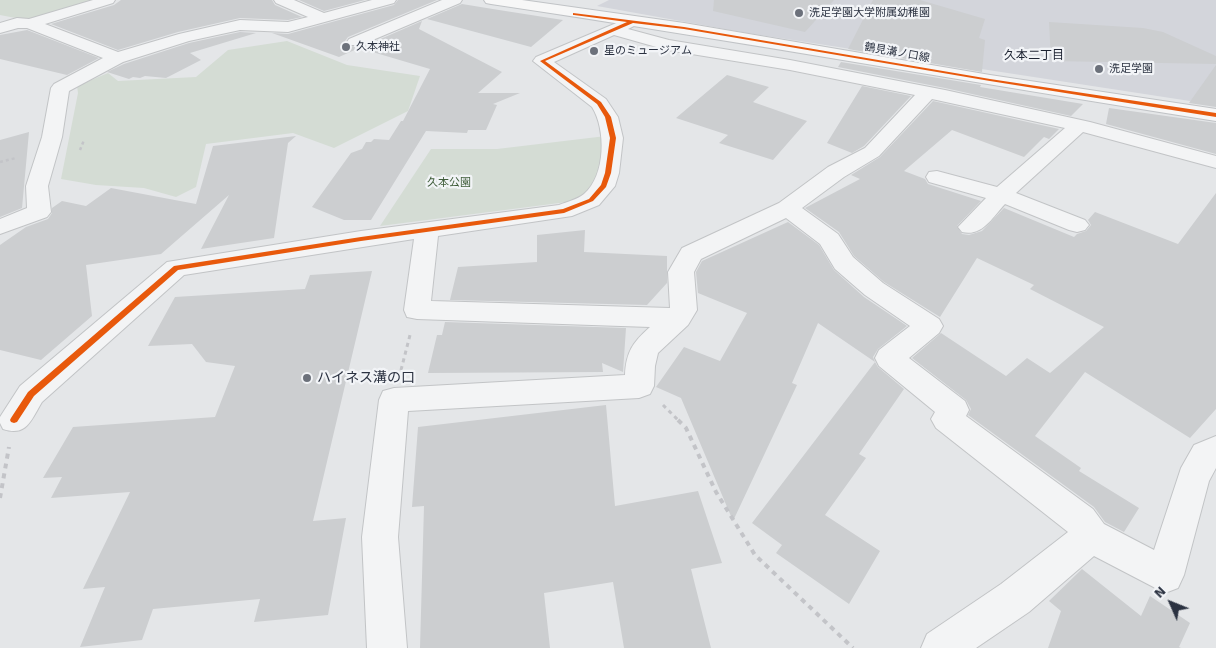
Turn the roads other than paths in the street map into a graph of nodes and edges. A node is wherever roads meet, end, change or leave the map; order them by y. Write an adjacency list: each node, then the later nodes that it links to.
1 (108, 0): 9 (street)
2 (281, 0): 6 (street)
3 (389, 0): 6 (street)
4 (455, 0): 12 (street)
5 (491, 0): 8 (main road, 鶴見溝ノ口線)
6 (323, 18): 14 (street)
7 (0, 19): 9 (street)
8 (633, 21): 11 (street); 13 (main road, 鶴見溝ノ口線)
9 (23, 23): 10 (street); 14 (street)
10 (0, 28)
11 (614, 30): 15 (street); 26 (street)
12 (355, 42)
13 (834, 54): 15 (street); 17 (main road, 鶴見溝ノ口線)
14 (117, 58): 24 (street)
15 (824, 72): 16 (street)
16 (927, 92): 18 (street); 22 (street)
17 (1216, 115)
18 (1078, 126): 19 (street); 21 (street)
19 (1216, 162)
20 (937, 178): 21 (street)
21 (1001, 195): 23 (street); 25 (street)
22 (787, 208): 27 (street); 30 (street)
23 (1077, 225)
24 (0, 227)
25 (970, 227)
26 (427, 230): 27 (street); 28 (street)
27 (678, 318): 31 (street)
28 (14, 420)
29 (1216, 450): 30 (street)
30 (1091, 536): 32 (street)
31 (388, 648)
32 (941, 648)

